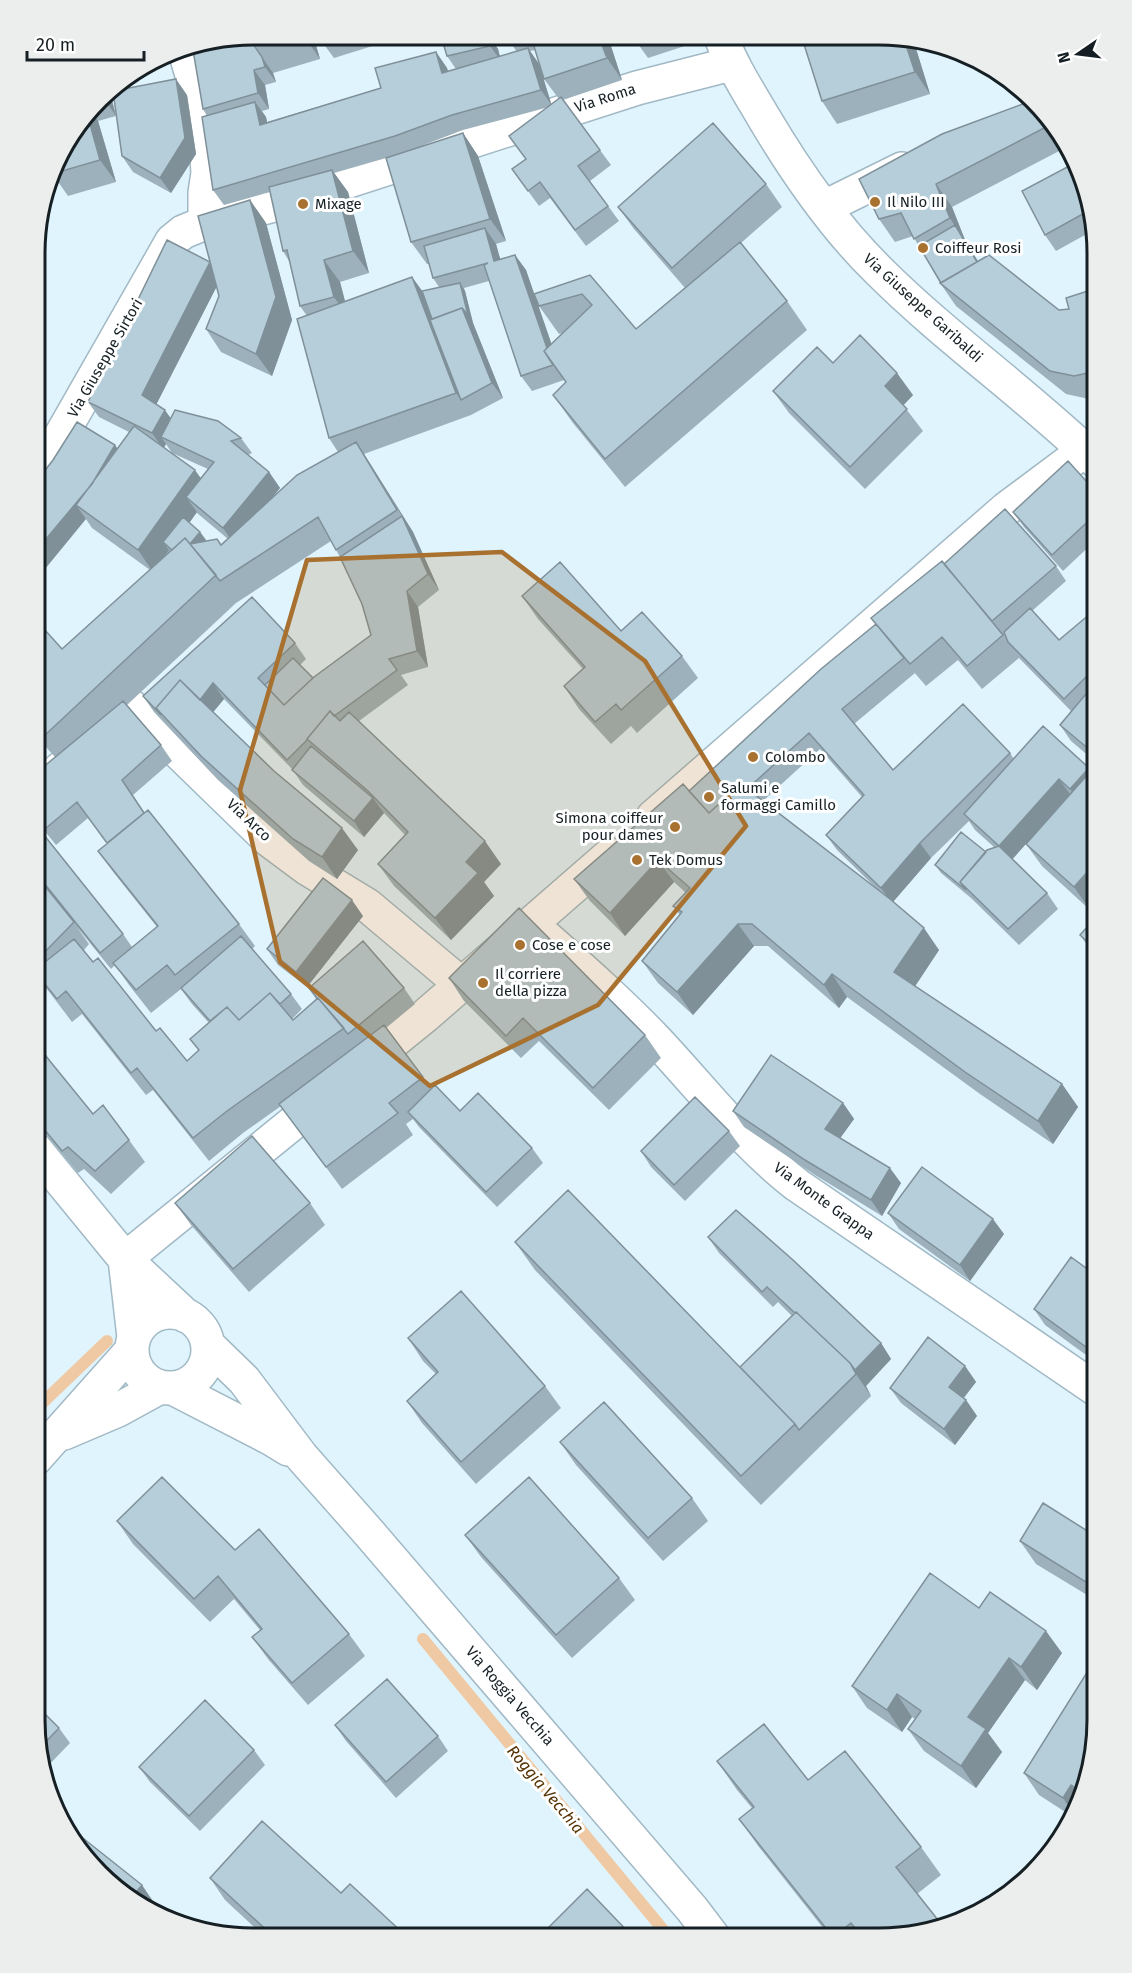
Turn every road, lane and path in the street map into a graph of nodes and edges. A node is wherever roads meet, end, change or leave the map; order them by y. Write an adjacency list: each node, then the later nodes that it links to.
1 (726, 51): 4 (street, Via Giuseppe Garibaldi); 5 (street, Via Roma)
2 (186, 56): 5 (street)
3 (929, 156): 4 (street)
4 (825, 207): 7 (street, Via Giuseppe Garibaldi)
5 (205, 223): 6 (street, Via Giuseppe Sirtori)
6 (45, 444)
7 (1087, 447)
8 (1087, 456): 10 (street)
9 (45, 773): 11 (street, Via Arco)
10 (531, 924): 11 (street); 17 (street, Via Monte Grappa)
11 (461, 984): 13 (street)
12 (45, 1161): 13 (street)
13 (125, 1258): 14 (street); 15 (street)
14 (186, 1316): 15 (street); 16 (street)
15 (133, 1343): 18 (street); 19 (street)
16 (208, 1345): 18 (street); 20 (street, Via Roggia Vecchia)
17 (1087, 1383)
18 (166, 1387): 19 (street); 20 (street, Via Roggia Vecchia)
19 (45, 1448)
20 (302, 1457): 21 (street, Via Roggia Vecchia)
21 (706, 1928)

